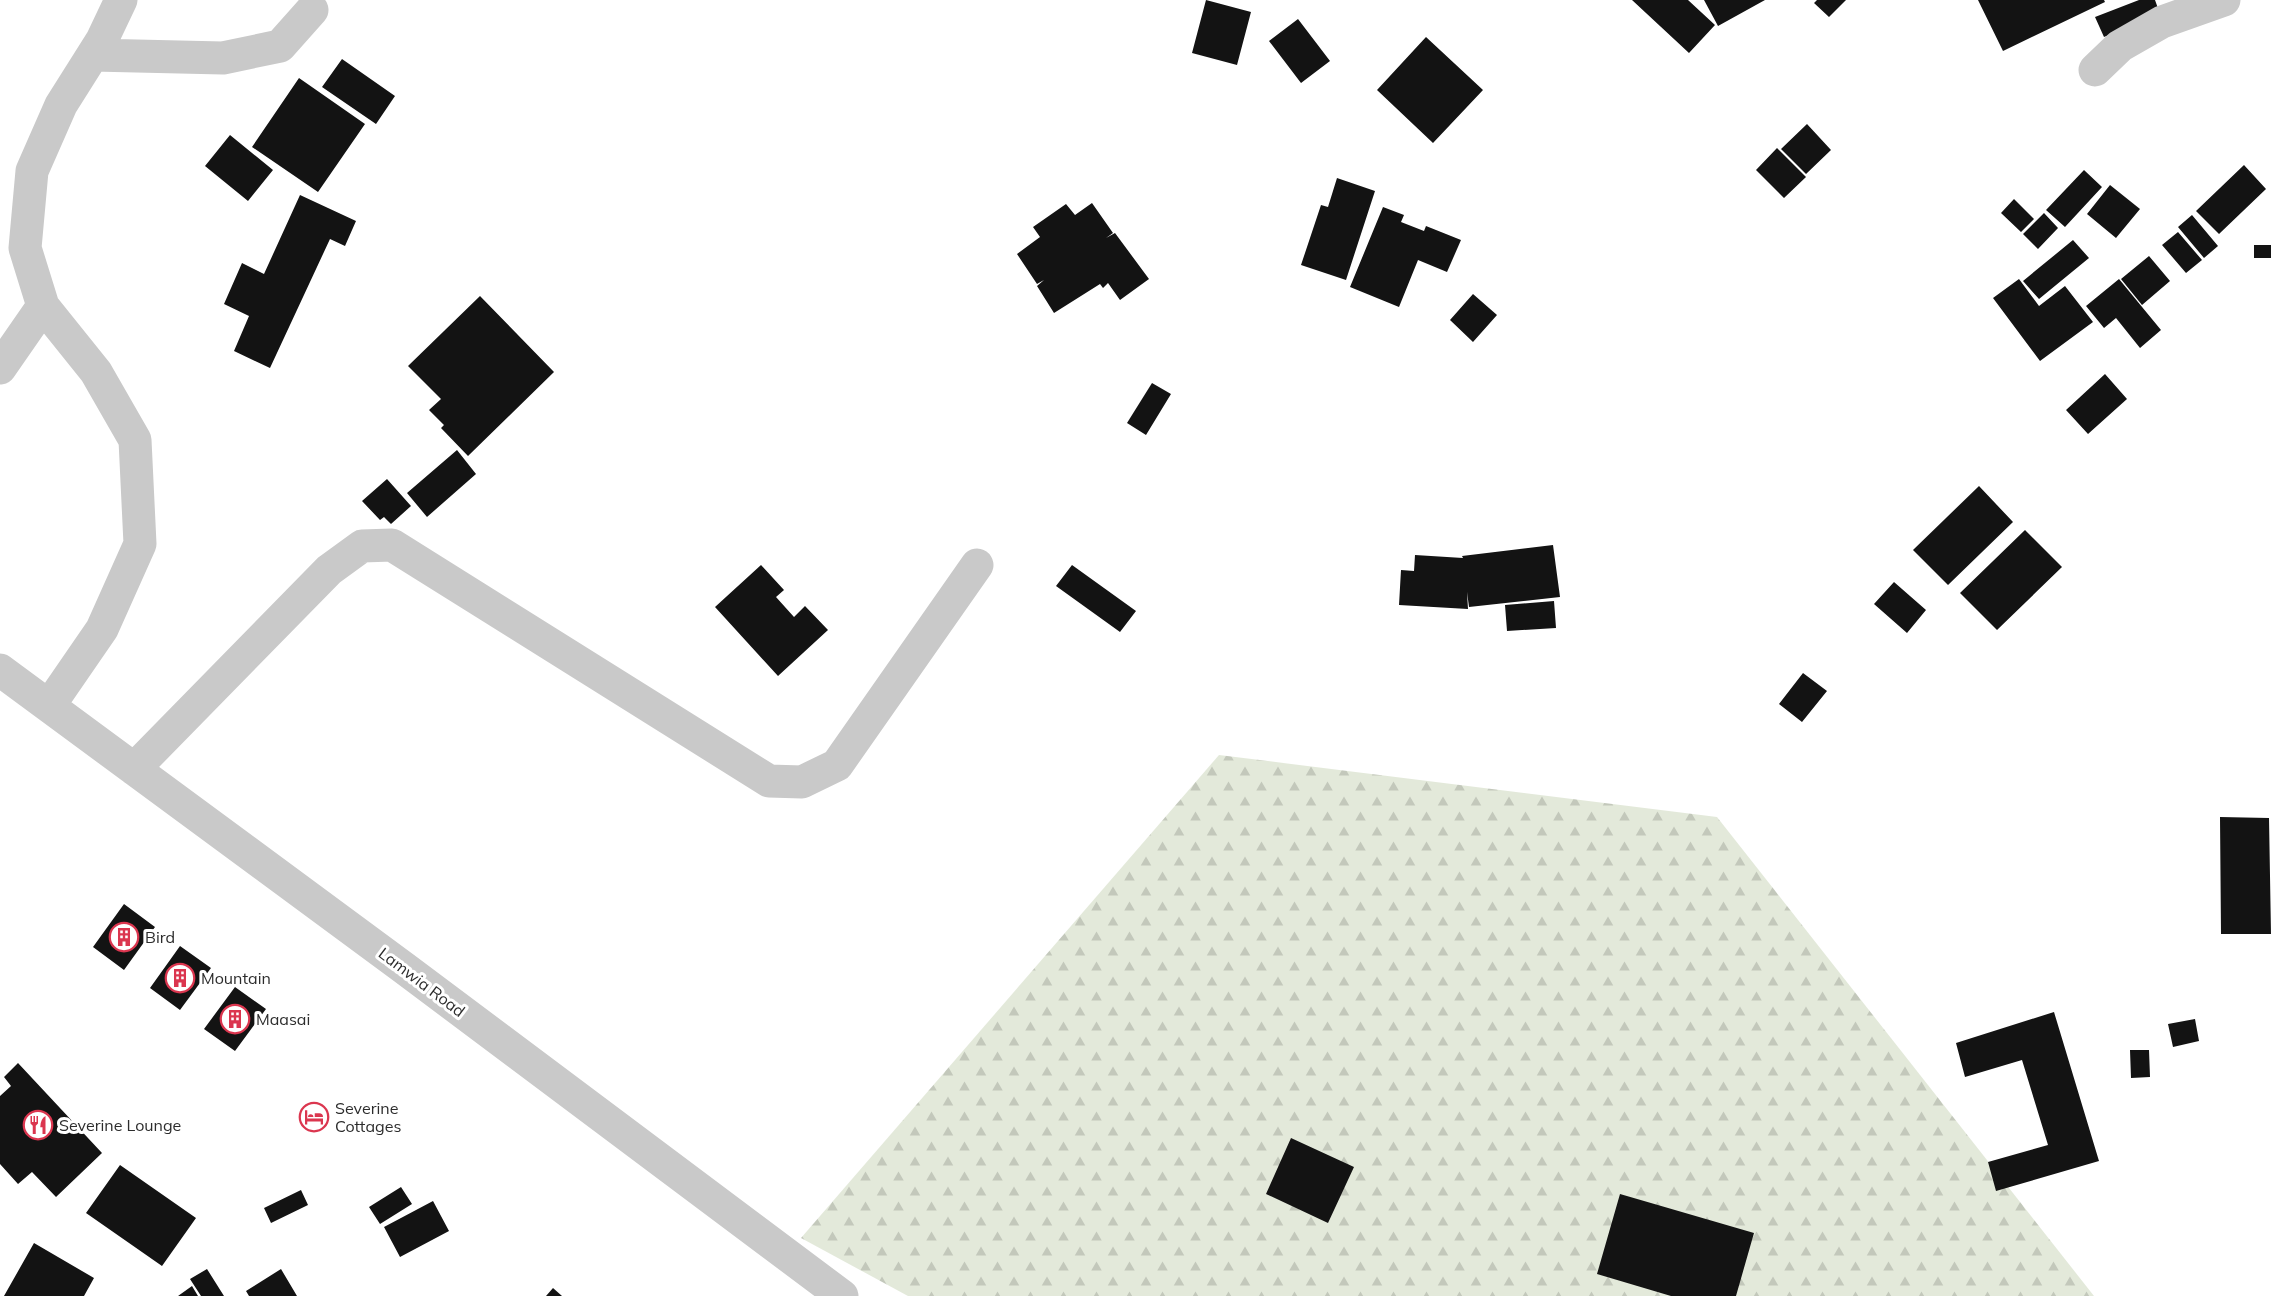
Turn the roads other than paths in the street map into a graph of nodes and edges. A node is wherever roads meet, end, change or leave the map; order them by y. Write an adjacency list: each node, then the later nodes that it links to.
1 (121, 0): 4 (street)
2 (2224, 0): 5 (street)
3 (312, 10): 4 (street)
4 (93, 55): 6 (street)
5 (2095, 70)
6 (43, 306): 7 (street); 10 (street)
7 (0, 368)
8 (977, 565): 11 (street)
9 (0, 670): 10 (street, Lamwia Road)
10 (49, 706): 11 (street, Lamwia Road)
11 (134, 769): 12 (street, Lamwia Road)
12 (842, 1296)

